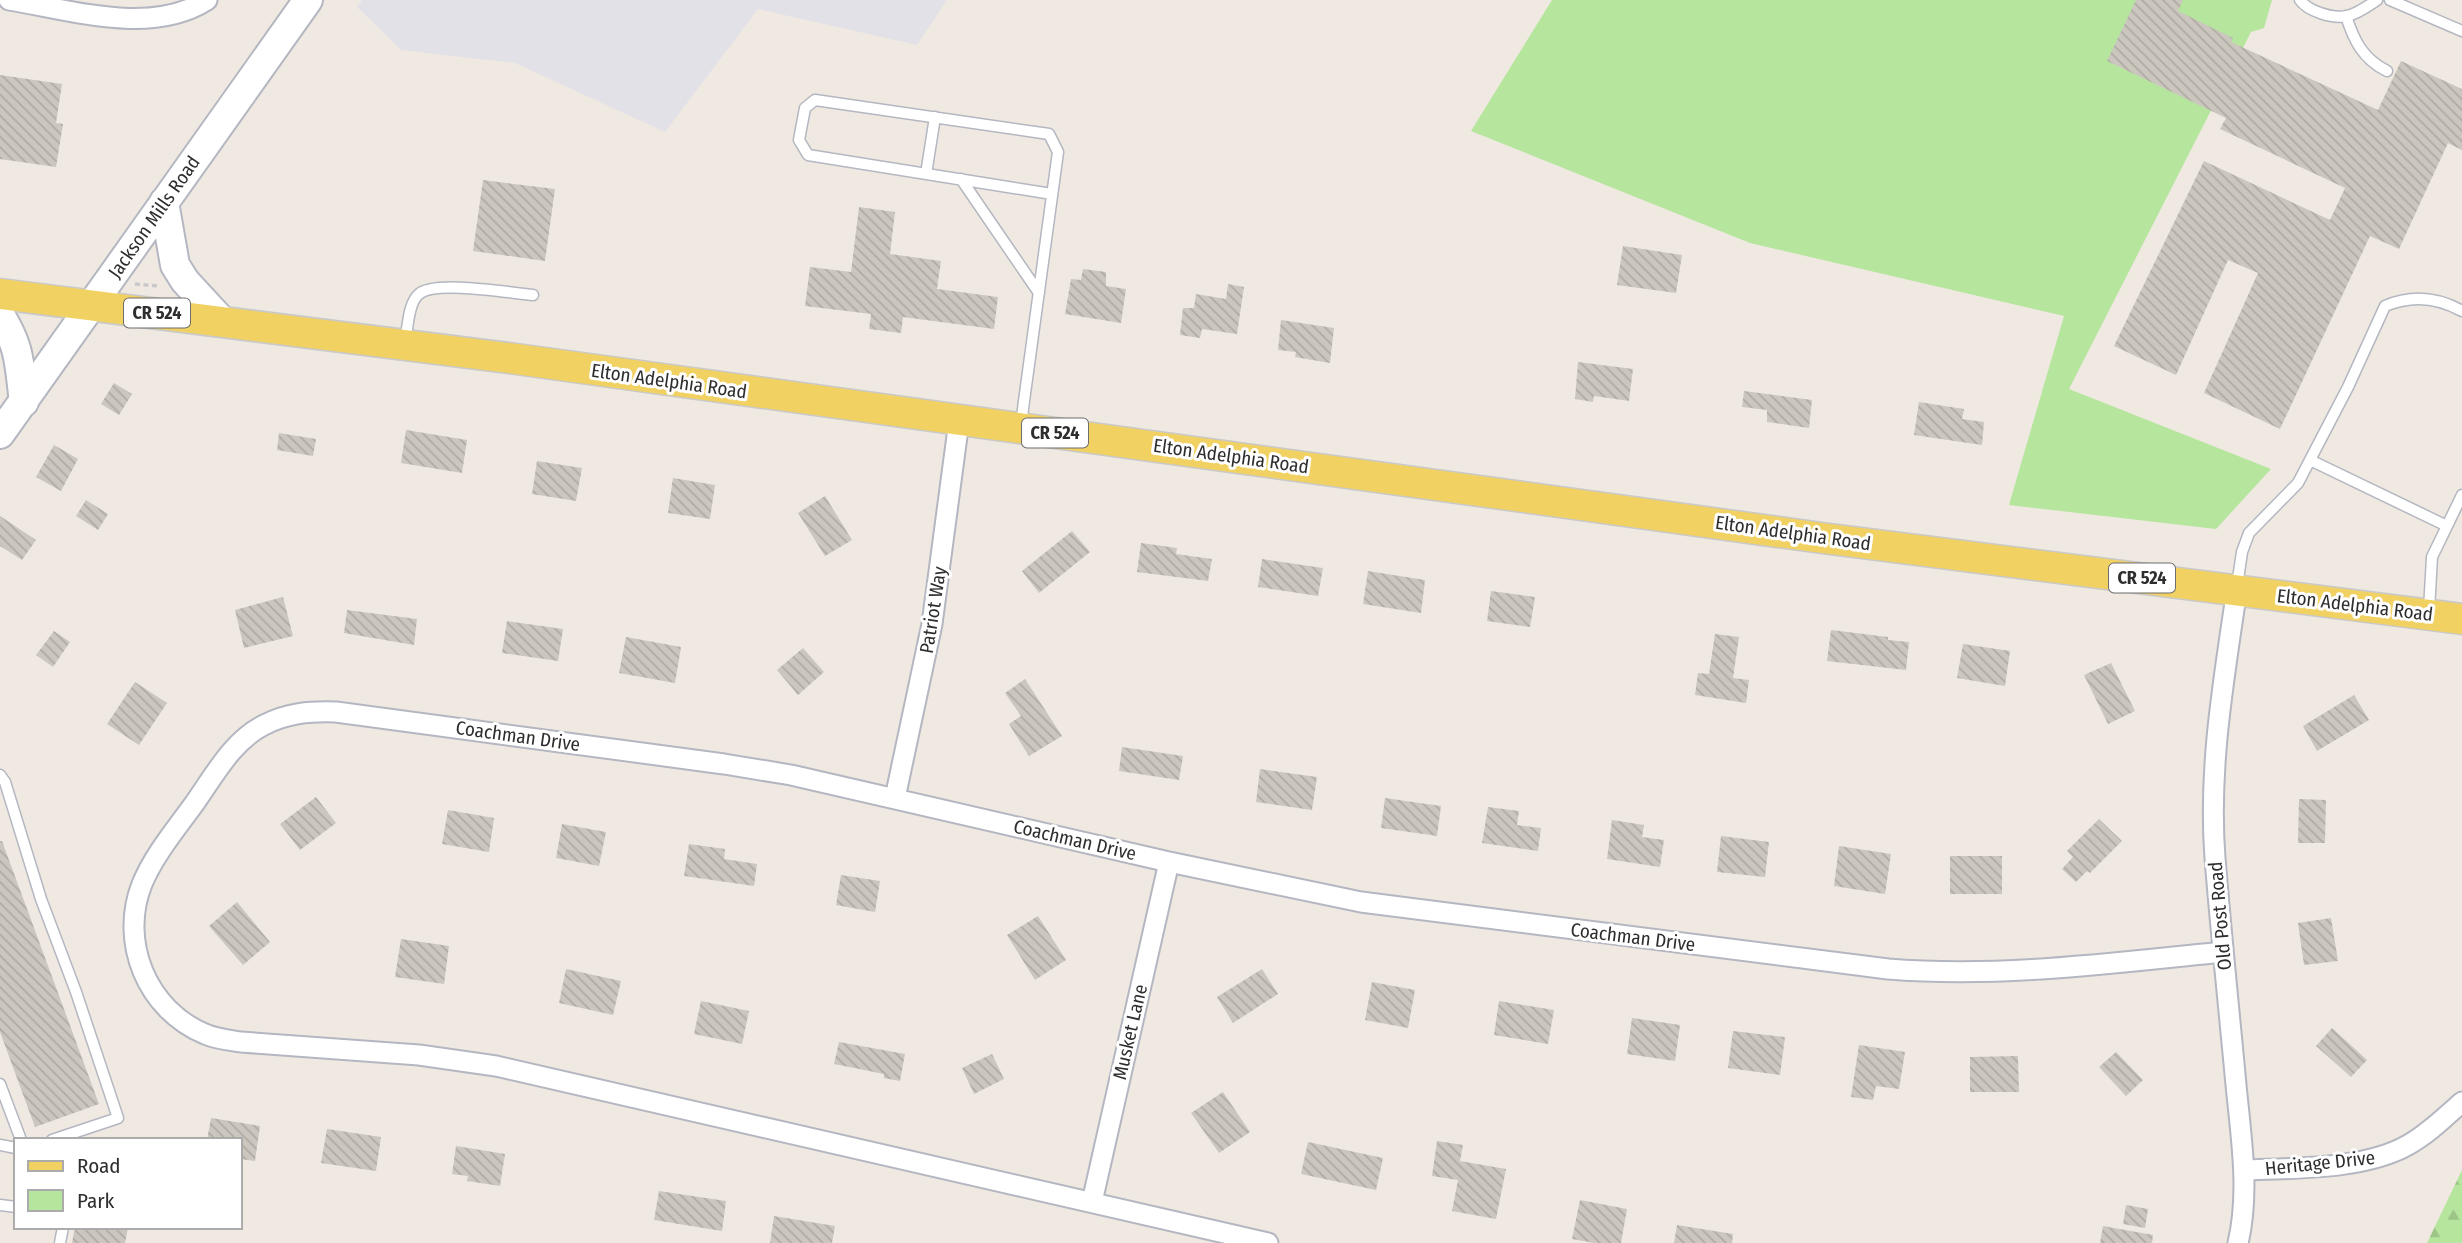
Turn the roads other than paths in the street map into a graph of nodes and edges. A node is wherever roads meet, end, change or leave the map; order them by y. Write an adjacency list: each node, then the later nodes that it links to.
1 (9, 0): 2 (street)
2 (207, 0)
3 (308, 0): 14 (main road, Jackson Mills Road)
4 (2300, 0): 7 (lane)
5 (2377, 0): 7 (lane)
6 (2390, 0): 8 (lane)
7 (2346, 16): 9 (lane)
8 (2462, 31)
9 (2387, 71)
10 (935, 117): 11 (lane); 11 (lane); 13 (lane)
11 (926, 174): 12 (lane)
12 (961, 179): 13 (lane); 15 (lane)
13 (1052, 194): 15 (lane)
14 (164, 202): 18 (main road, Jackson Mills Road); 21 (main road)
15 (1039, 293): 25 (lane)
16 (0, 294): 18 (main road, Elton Adelphia Road / CR 524)
17 (533, 295): 22 (lane)
18 (92, 305): 21 (main road, Elton Adelphia Road / CR 524); 23 (main road, Jackson Mills Road)
19 (2462, 311): 27 (lane)
20 (0, 315): 23 (main road)
21 (222, 321): 22 (main road, Elton Adelphia Road / CR 524)
22 (404, 345): 24 (main road, Elton Adelphia Road / CR 524)
23 (23, 402): 26 (main road, Jackson Mills Road)
24 (959, 421): 25 (main road, Elton Adelphia Road / CR 524); 34 (street, Patriot Way)
25 (1020, 429): 30 (main road, Elton Adelphia Road / CR 524)
26 (0, 434)
27 (2310, 460): 29 (lane); 30 (lane)
28 (2462, 495): 29 (lane)
29 (2447, 526): 31 (lane)
30 (2237, 589): 31 (main road, Elton Adelphia Road / CR 524); 36 (street, Old Post Road)
31 (2429, 614): 32 (main road, Elton Adelphia Road / CR 524)
32 (2462, 619)
33 (0, 775): 40 (lane)
34 (895, 798): 35 (street, Coachman Drive); 42 (street, Coachman Drive)
35 (1169, 862): 36 (street, Coachman Drive); 42 (street, Musket Lane)
36 (2223, 952): 41 (street, Old Post Road)
37 (0, 1084): 39 (lane)
38 (2462, 1102): 41 (street, Heritage Drive)
39 (20, 1138)
40 (58, 1138)
41 (2244, 1170): 44 (street, Old Post Road)
42 (1092, 1202): 43 (street, Coachman Drive)
43 (1268, 1243)
44 (2238, 1243)

